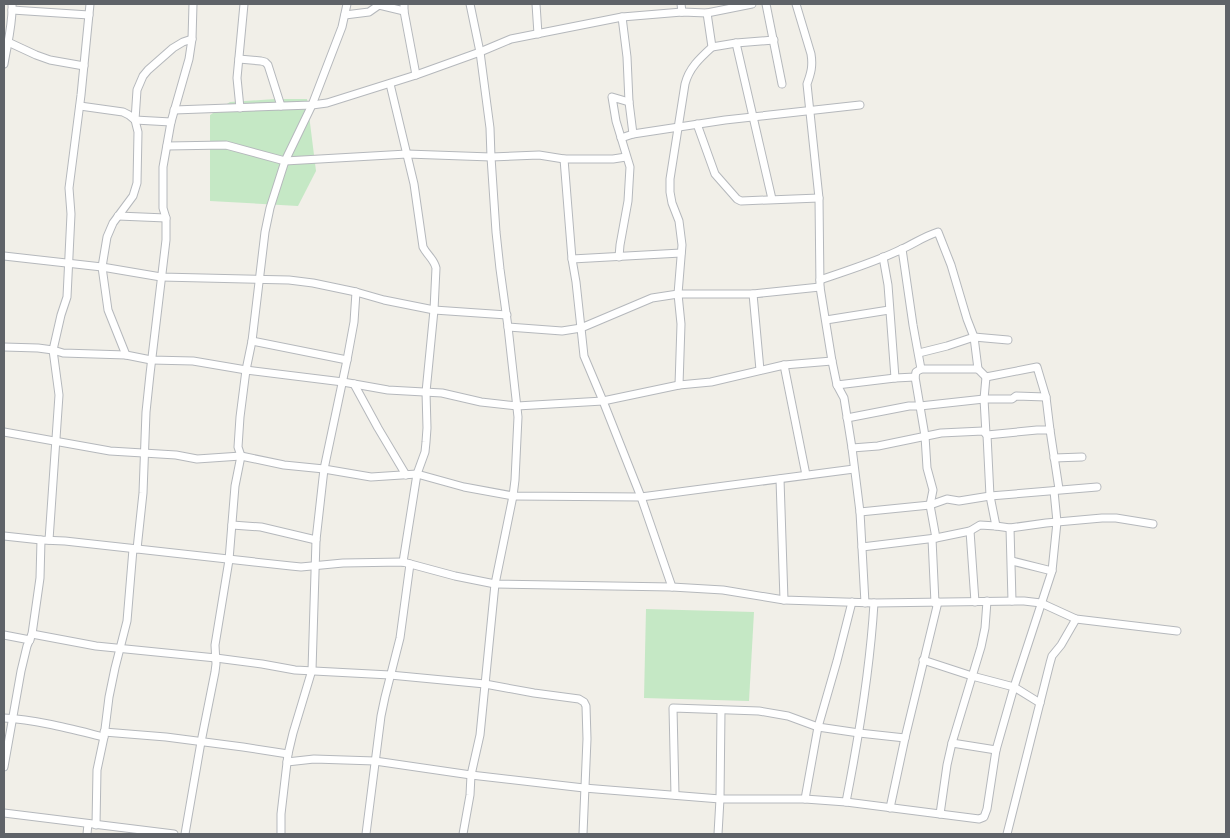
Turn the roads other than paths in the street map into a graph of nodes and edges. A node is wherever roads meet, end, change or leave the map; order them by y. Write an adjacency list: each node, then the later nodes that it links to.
1 (90, 4): 15 (street)
2 (193, 4): 19 (street)
3 (244, 4): 25 (street)
4 (347, 4): 16 (street)
5 (470, 4): 24 (street)
6 (536, 4): 18 (street)
7 (681, 4): 13 (street)
8 (752, 4): 14 (street)
9 (766, 4): 20 (street)
10 (796, 4): 38 (street)
11 (12, 7): 15 (street); 21 (street)
12 (404, 7): 16 (street); 28 (street)
13 (682, 12): 14 (street); 17 (street)
14 (708, 14): 23 (street)
15 (89, 15): 27 (street)
16 (345, 15): 32 (street)
17 (622, 17): 18 (street); 31 (street)
18 (538, 34): 24 (street)
19 (192, 39): 37 (street); 40 (street)
20 (774, 40): 22 (street); 30 (street)
21 (8, 42): 26 (street); 27 (street)
22 (736, 43): 23 (street); 39 (street)
23 (712, 46): 43 (street)
24 (480, 52): 28 (street); 48 (street)
25 (239, 58): 35 (street); 36 (street)
26 (4, 64)
27 (84, 66): 34 (street)
28 (416, 75): 29 (street)
29 (390, 84): 32 (street); 47 (street)
30 (782, 84)
31 (629, 102): 44 (street); 45 (street)
32 (312, 105): 35 (street); 51 (street)
33 (860, 105): 38 (street)
34 (80, 106): 40 (street); 62 (street)
35 (281, 106): 36 (street)
36 (240, 108): 37 (street)
37 (174, 110): 41 (street)
38 (809, 111): 39 (street); 52 (street)
39 (752, 116): 42 (street); 53 (street)
40 (136, 120): 41 (street); 54 (street)
41 (171, 122): 46 (street)
42 (697, 124): 43 (street); 53 (street)
43 (678, 126): 44 (street); 57 (street)
44 (633, 134): 45 (street)
45 (621, 138): 49 (street)
46 (167, 146): 51 (street); 55 (street)
47 (408, 154): 48 (street); 51 (street); 70 (street)
48 (490, 157): 50 (street); 72 (street)
49 (626, 157): 50 (street); 59 (street)
50 (564, 159): 61 (street)
51 (285, 162): 65 (street)
52 (819, 198): 53 (street); 66 (street)
53 (772, 199)
54 (118, 216): 55 (street); 63 (street)
55 (166, 218): 64 (street)
56 (902, 249): 60 (street); 76 (street); 81 (street)
57 (681, 253): 59 (street); 68 (street)
58 (4, 256): 62 (street)
59 (619, 257): 61 (street)
60 (883, 257): 66 (street); 71 (street)
61 (572, 259): 75 (street)
62 (69, 263): 63 (street); 80 (street)
63 (102, 267): 64 (street); 82 (street)
64 (161, 277): 65 (street); 83 (street)
65 (260, 279): 67 (street); 78 (street)
66 (820, 283): 69 (street); 73 (street)
67 (356, 292): 70 (street); 84 (street)
68 (678, 294): 69 (street); 75 (street); 96 (street)
69 (752, 294): 90 (street)
70 (434, 310): 72 (street); 98 (street)
71 (889, 310): 73 (street); 93 (street)
72 (507, 315): 74 (street)
73 (826, 320): 85 (street)
74 (508, 327): 75 (street); 102 (street)
75 (581, 328): 101 (street)
76 (974, 337): 77 (street); 81 (street); 88 (street)
77 (1008, 340)
78 (252, 341): 84 (street); 89 (street)
79 (4, 347): 80 (street)
80 (53, 350): 82 (street); 109 (street)
81 (918, 353): 87 (street)
82 (126, 355): 83 (street)
83 (151, 360): 89 (street); 111 (street)
84 (347, 360): 94 (street)
85 (832, 361): 86 (street); 97 (street)
86 (784, 365): 90 (street); 119 (street)
87 (921, 369): 88 (street); 91 (street)
88 (978, 369): 92 (street)
89 (246, 370): 94 (street); 112 (street)
90 (760, 370): 96 (street)
91 (914, 377): 93 (street); 103 (street)
92 (986, 377): 99 (street); 100 (street)
93 (895, 378): 97 (street)
94 (343, 382): 95 (street); 115 (street)
95 (354, 384): 98 (street); 118 (street)
96 (679, 385): 101 (street)
97 (838, 385): 104 (street)
98 (426, 392): 102 (street); 117 (street)
99 (1046, 397): 100 (street); 105 (street)
100 (984, 399): 103 (street); 107 (street)
101 (603, 401): 102 (street); 125 (street)
102 (517, 406): 123 (street)
103 (920, 406): 104 (street); 108 (street)
104 (847, 418): 110 (street)
105 (1050, 430): 107 (street); 114 (street)
106 (4, 432): 109 (street)
107 (986, 435): 108 (street); 124 (street)
108 (925, 436): 110 (street); 126 (street)
109 (55, 441): 111 (street); 136 (street)
110 (852, 448): 116 (street)
111 (146, 454): 112 (street); 139 (street)
112 (241, 456): 115 (street); 130 (street)
113 (1082, 457): 114 (street)
114 (1054, 458): 122 (street)
115 (324, 469): 118 (street); 137 (street)
116 (854, 469): 119 (street); 127 (street)
117 (417, 474): 118 (street); 123 (street); 142 (street)
118 (406, 475)
119 (806, 476): 120 (street)
120 (780, 479): 125 (street); 147 (street)
121 (1097, 487): 122 (street)
122 (1057, 490): 124 (street); 128 (street)
123 (513, 496): 125 (street); 145 (street)
124 (990, 496): 126 (street); 131 (street)
125 (641, 497): 146 (street)
126 (930, 504): 127 (street); 135 (street)
127 (860, 512): 138 (street)
128 (1057, 522): 129 (street); 132 (street); 144 (street)
129 (1153, 524)
130 (232, 525): 137 (street); 140 (street)
131 (996, 526): 132 (street); 133 (street)
132 (1010, 528): 141 (street)
133 (970, 531): 135 (street); 152 (street)
134 (4, 536): 136 (street)
135 (934, 538): 138 (street); 151 (street)
136 (45, 540): 139 (street); 159 (street)
137 (316, 540): 143 (street)
138 (862, 547): 153 (street)
139 (135, 549): 140 (street); 160 (street)
140 (229, 560): 143 (street); 161 (street)
141 (1012, 561): 144 (street); 149 (street)
142 (407, 563): 143 (street); 145 (street); 164 (street)
143 (315, 566): 163 (street)
144 (1052, 572): 155 (street)
145 (495, 584): 146 (street); 166 (street)
146 (672, 587): 147 (street)
147 (784, 600): 150 (street)
148 (987, 601): 149 (street); 152 (street); 165 (street)
149 (1012, 601): 155 (street)
150 (852, 602): 153 (street); 172 (street)
151 (936, 602): 152 (street); 154 (street); 162 (street)
152 (975, 602)
153 (865, 603): 154 (street)
154 (874, 603): 173 (street)
155 (1041, 604): 156 (street); 167 (street)
156 (1076, 619): 157 (street); 168 (street)
157 (1177, 631)
158 (4, 634): 159 (street)
159 (31, 637): 160 (street); 171 (street)
160 (120, 649): 161 (street); 174 (street)
161 (216, 658): 163 (street); 176 (street)
162 (923, 660): 165 (street); 175 (street)
163 (312, 670): 164 (street); 179 (street)
164 (390, 675): 166 (street); 180 (street)
165 (972, 676): 167 (street); 177 (street)
166 (485, 684): 182 (street); 183 (street)
167 (1014, 687): 168 (street); 178 (street)
168 (1040, 703): 200 (street)
169 (720, 710): 172 (street); 184 (street); 185 (street)
170 (4, 718): 171 (street)
171 (13, 718): 174 (street); 181 (street)
172 (818, 727): 173 (street); 186 (street)
173 (859, 733): 175 (street); 187 (street)
174 (104, 735): 176 (street); 191 (street)
175 (905, 738): 188 (street)
176 (200, 742): 179 (street); 194 (street)
177 (952, 743): 178 (street); 190 (street)
178 (996, 750): 190 (street)
179 (288, 758): 180 (street); 195 (street)
180 (375, 761): 182 (street); 196 (street)
181 (4, 768)
182 (471, 775): 183 (street); 197 (street)
183 (584, 788): 184 (street); 198 (street)
184 (675, 795): 185 (street)
185 (720, 799): 186 (street); 199 (street)
186 (805, 799): 187 (street)
187 (846, 802): 188 (street)
188 (890, 808): 190 (street)
189 (4, 813): 191 (street)
190 (940, 814)
191 (92, 824): 192 (street); 193 (street)
192 (87, 834)
193 (174, 834)
194 (185, 834)
195 (280, 834)
196 (366, 834)
197 (463, 834)
198 (583, 834)
199 (718, 834)
200 (1007, 834)

